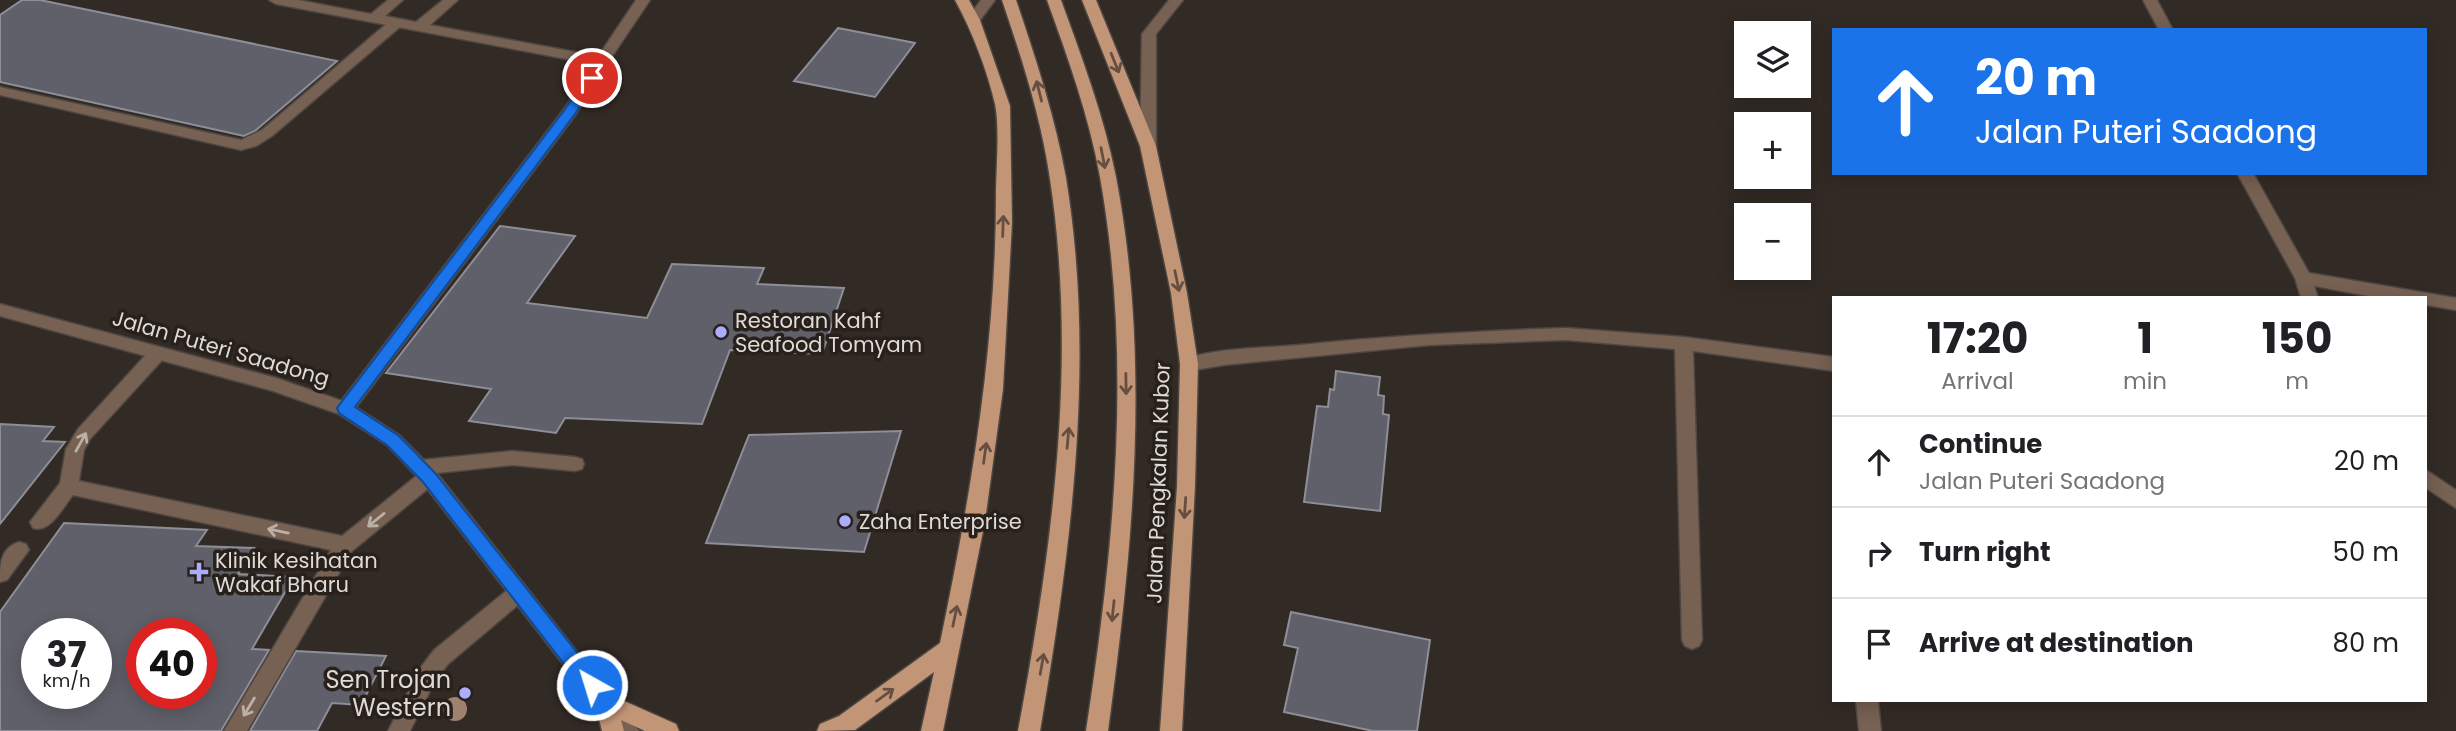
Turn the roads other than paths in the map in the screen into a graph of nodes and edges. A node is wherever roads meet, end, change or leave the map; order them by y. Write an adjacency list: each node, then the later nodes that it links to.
1 (276, 0): 12 (street)
2 (396, 0): 12 (street)
3 (451, 0): 15 (street)
4 (643, 0): 17 (street)
5 (962, 0): 13 (main road)
6 (988, 0): 13 (street)
7 (1009, 0): 53 (main road, one-way to 7)
8 (1054, 0): 54 (main road, Jalan Pengkalan Kubor, one-way to 54)
9 (1089, 0): 19 (main road, Jalan Pengkalan Kubor, one-way to 19)
10 (1176, 0): 19 (street)
11 (2150, 0): 16 (street)
12 (373, 19): 14 (street)
13 (973, 20): 43 (main road, one-way to 13)
14 (396, 23): 15 (street); 18 (street)
15 (419, 27): 17 (street)
16 (2165, 28)
17 (602, 61): 31 (street)
18 (0, 91)
19 (1148, 146): 29 (main road, Jalan Pengkalan Kubor, one-way to 29)
20 (2246, 175): 21 (street)
21 (2303, 278): 22 (street); 23 (street)
22 (2309, 296)
23 (2405, 296)
24 (2427, 299): 25 (street)
25 (2456, 304)
26 (0, 310): 28 (street, Jalan Puteri Saadong)
27 (1684, 343): 29 (street); 30 (street); 42 (street)
28 (158, 353): 31 (street, Jalan Puteri Saadong); 35 (street, one-way to 28)
29 (1189, 364): 55 (main road, Jalan Pengkalan Kubor, one-way to 55)
30 (1832, 364)
31 (345, 408): 33 (street, Jalan Puteri Saadong)
32 (575, 464): 33 (street)
33 (424, 472): 38 (street, one-way to 38); 41 (street, Jalan Puteri Saadong)
34 (2427, 479): 36 (street)
35 (69, 486): 37 (street); 38 (street, one-way to 35)
36 (2456, 500)
37 (40, 522)
38 (345, 545): 46 (street, one-way to 46)
39 (19, 550): 40 (street)
40 (0, 574)
41 (518, 593): 45 (street, Jalan Puteri Saadong); 47 (street)
42 (1692, 640)
43 (948, 649): 51 (main road, one-way to 43); 52 (main road)
44 (1867, 702): 56 (street)
45 (606, 703): 48 (main road); 49 (street, Jalan Puteri Saadong); 50 (main road)
46 (235, 731)
47 (399, 731)
48 (613, 731)
49 (628, 731)
50 (668, 731)
51 (828, 731)
52 (932, 731)
53 (1029, 731)
54 (1097, 731)
55 (1171, 731)
56 (1870, 731)

